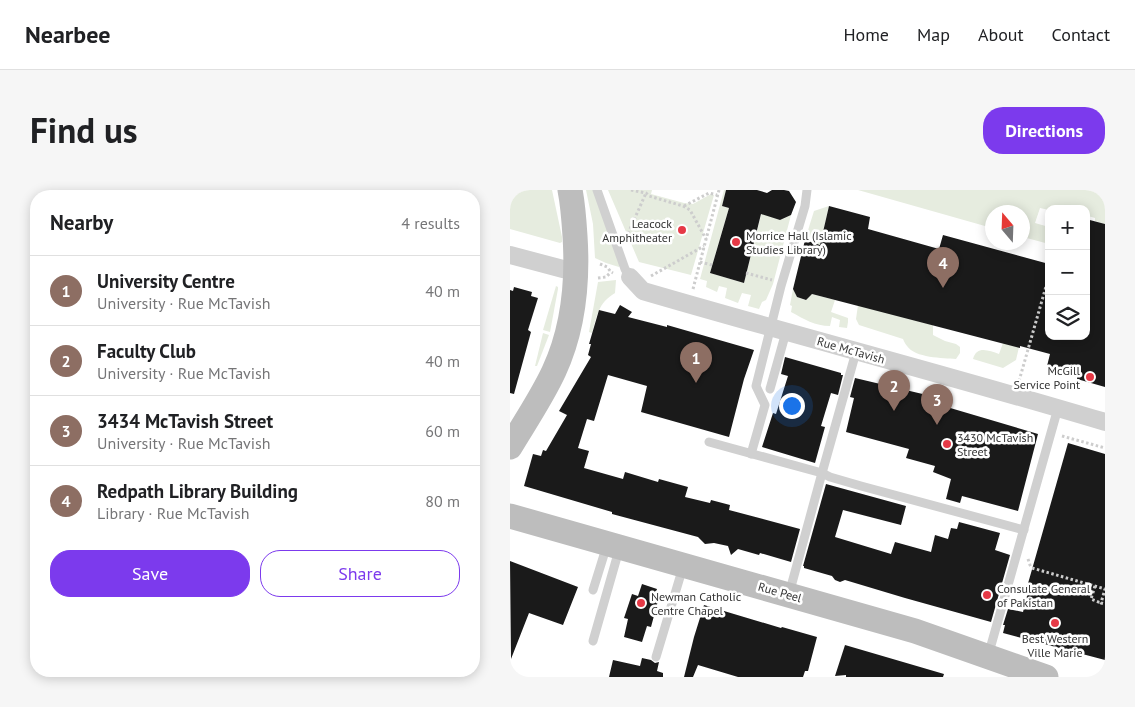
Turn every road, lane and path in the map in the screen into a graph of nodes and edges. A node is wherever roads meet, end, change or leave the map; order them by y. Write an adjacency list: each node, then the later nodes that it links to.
1 (570, 190): 18 (street)
2 (597, 190): 12 (lane)
3 (630, 190): 7 (path)
4 (719, 190): 8 (path)
5 (807, 190): 20 (lane)
6 (708, 191): 8 (path); 9 (path)
7 (646, 193): 9 (path); 12 (path)
8 (718, 195): 10 (path)
9 (683, 206): 10 (path)
10 (706, 240): 11 (path)
11 (705, 246): 14 (path); 19 (path)
12 (620, 253): 19 (lane)
13 (510, 255): 18 (street)
14 (700, 262): 16 (path); 22 (path)
15 (600, 264): 18 (path)
16 (712, 265)
17 (746, 273): 20 (path)
18 (587, 274): 31 (street)
19 (633, 281): 22 (street, Rue McTavish)
20 (783, 283): 23 (lane)
21 (1045, 290): 26 (path)
22 (689, 304): 23 (street, Rue McTavish)
23 (778, 330): 24 (street, Rue McTavish); 25 (lane); 33 (lane)
24 (856, 352): 26 (street, Rue McTavish); 34 (lane)
25 (770, 389)
26 (1015, 395): 27 (street, Rue McTavish)
27 (1058, 408): 28 (street, Rue McTavish); 29 (lane)
28 (1105, 422)
29 (1051, 433): 32 (path); 36 (lane)
30 (709, 442): 33 (lane)
31 (510, 447)
32 (1105, 448)
33 (751, 454): 34 (lane)
34 (822, 473): 36 (lane); 42 (lane)
35 (510, 516): 37 (street, Rue Peel)
36 (1024, 530): 45 (lane)
37 (614, 545): 38 (street, Rue Peel); 41 (lane); 44 (lane)
38 (684, 565): 42 (street, Rue Peel); 46 (lane)
39 (1032, 568): 40 (path)
40 (1094, 586): 43 (path); 43 (path)
41 (593, 590)
42 (789, 594): 45 (street, Rue Peel)
43 (1103, 603)
44 (585, 631)
45 (988, 656): 47 (street, Rue Peel)
46 (656, 657)
47 (1046, 677)

